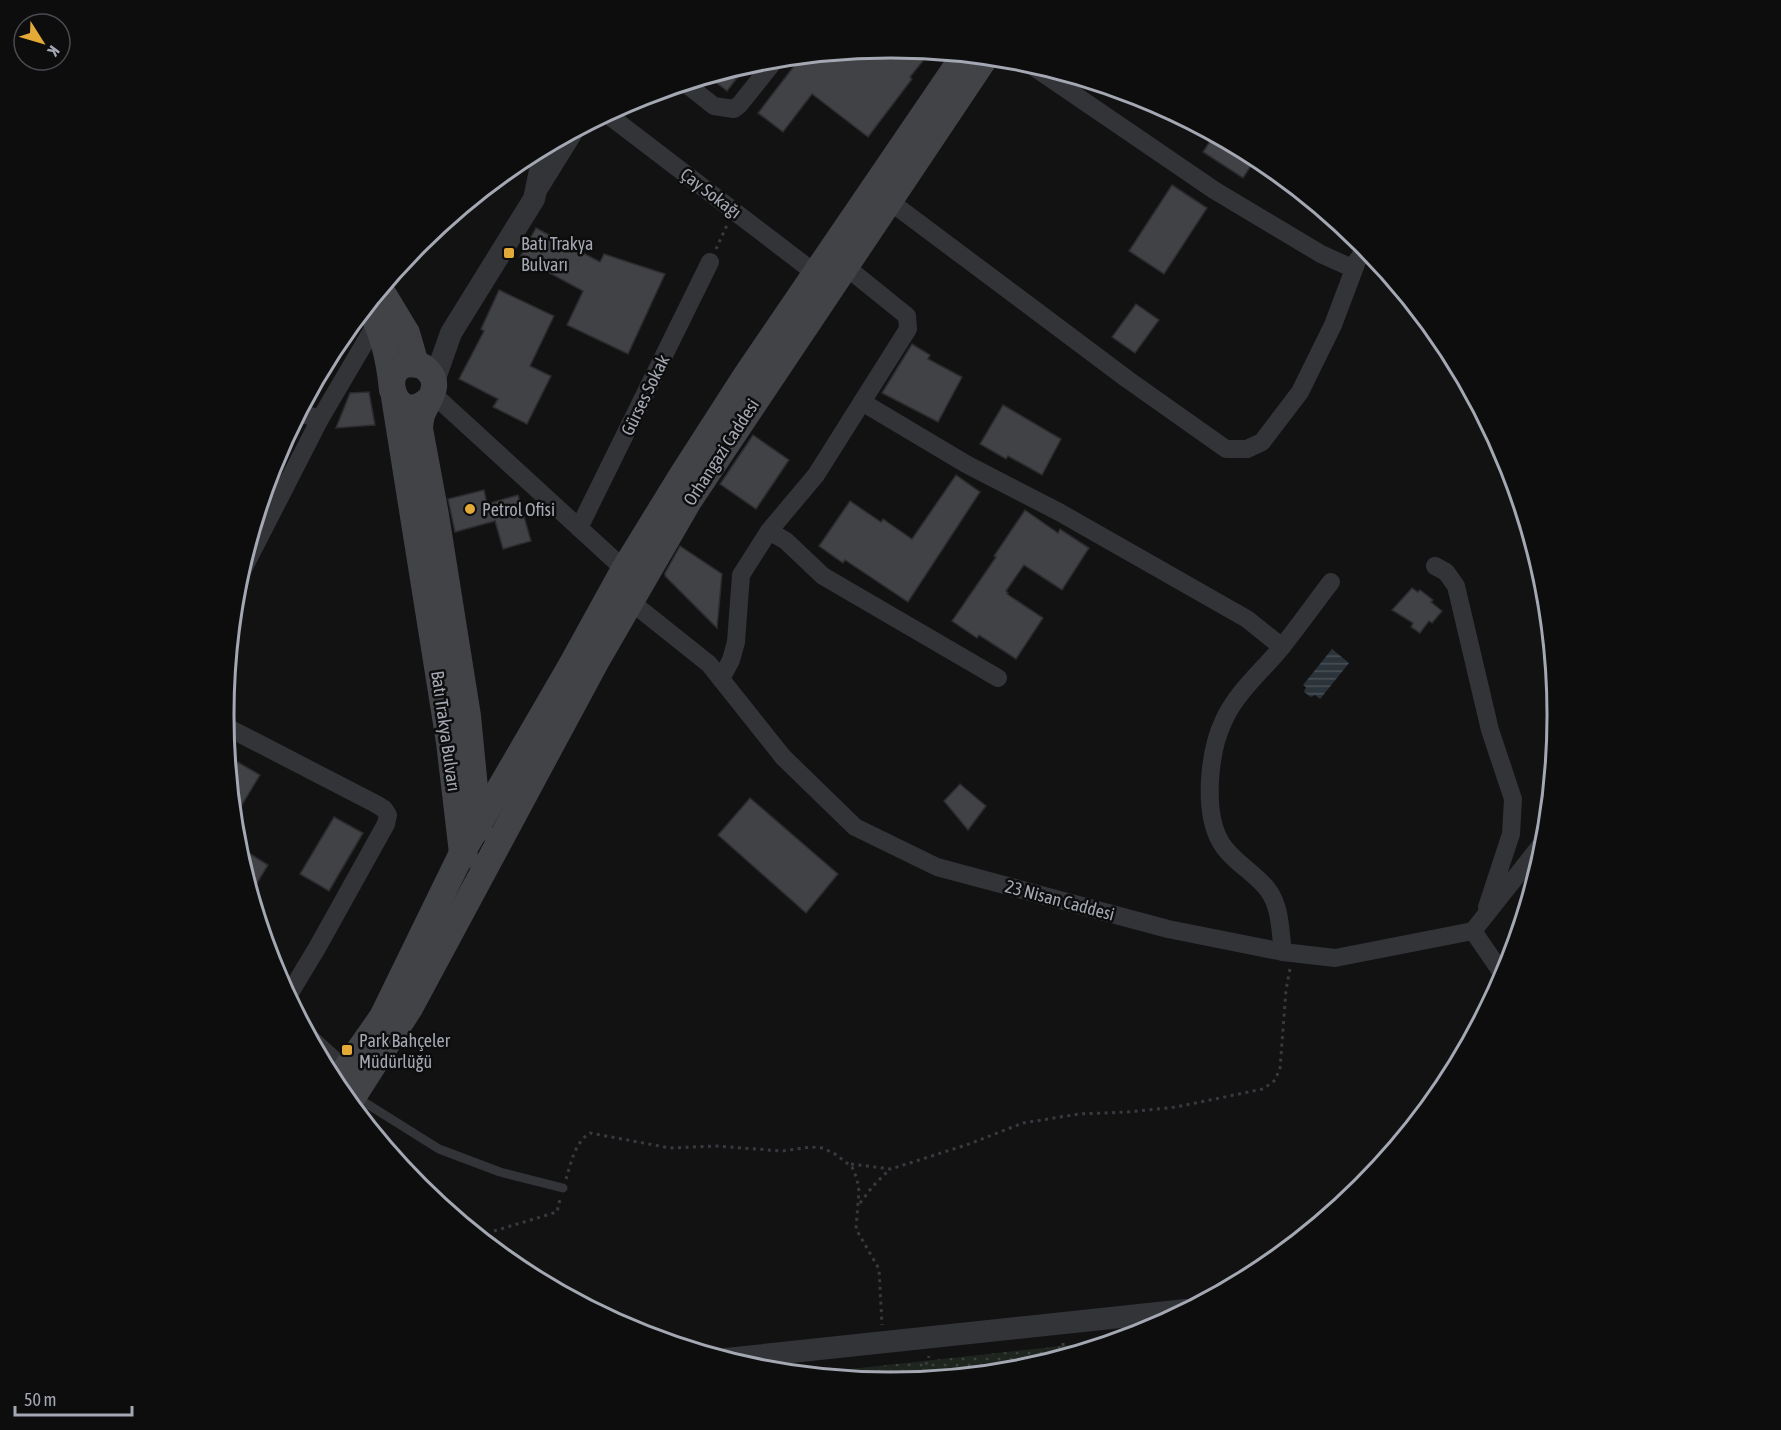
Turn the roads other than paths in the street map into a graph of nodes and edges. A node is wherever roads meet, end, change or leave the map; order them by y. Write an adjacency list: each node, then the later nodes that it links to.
1 (959, 62): 15 (main road, Orhangazi Caddesi)
2 (981, 65): 10 (main road, Orhangazi Caddesi)
3 (767, 70): 5 (street)
4 (1051, 79): 13 (street)
5 (693, 89)
6 (614, 119): 15 (street, Çay Sokağı)
7 (568, 143): 9 (street)
8 (543, 158): 9 (street)
9 (534, 198): 18 (street)
10 (888, 200): 13 (street); 14 (main road, Orhangazi Caddesi)
11 (1360, 257): 13 (street)
12 (710, 262): 23 (street, Gürses Sokak)
13 (1356, 264)
14 (845, 266): 20 (street); 29 (main road, Orhangazi Caddesi)
15 (815, 273): 27 (main road, Orhangazi Caddesi)
16 (385, 297): 18 (main road)
17 (373, 313): 19 (main road, Batı Trakya Bulvarı); 22 (street)
18 (427, 381): 19 (main road); 19 (main road); 23 (street); 34 (main road, Batı Trakya Bulvarı)
19 (393, 393): 37 (main road, Batı Trakya Bulvarı)
20 (862, 402): 24 (street); 30 (street)
21 (307, 415): 22 (street)
22 (320, 418): 25 (street)
23 (579, 528): 27 (street)
24 (769, 531): 31 (street); 32 (street)
25 (257, 542)
26 (1435, 566): 40 (street)
27 (624, 569): 35 (main road, Orhangazi Caddesi)
28 (1330, 582): 30 (street)
29 (630, 601): 32 (street, 23 Nisan Caddesi); 39 (main road, Orhangazi Caddesi)
30 (1282, 648): 41 (street)
31 (998, 678)
32 (721, 679): 41 (street, 23 Nisan Caddesi)
33 (234, 731): 43 (street)
34 (470, 745): 35 (main road); 36 (main road, Batı Trakya Bulvarı)
35 (516, 761): 36 (main road, Orhangazi Caddesi)
36 (478, 825): 37 (main road); 39 (main road, Batı Trakya Bulvarı)
37 (462, 853): 39 (main road); 44 (main road)
38 (1531, 858): 40 (street)
39 (486, 865): 45 (main road)
40 (1478, 926): 41 (street, 23 Nisan Caddesi); 42 (street)
41 (1289, 952)
42 (1498, 964)
43 (294, 987)
44 (348, 1084)
45 (348, 1085)
46 (355, 1094): 47 (lane)
47 (563, 1188)
48 (1163, 1312): 49 (street)
49 (751, 1356)

